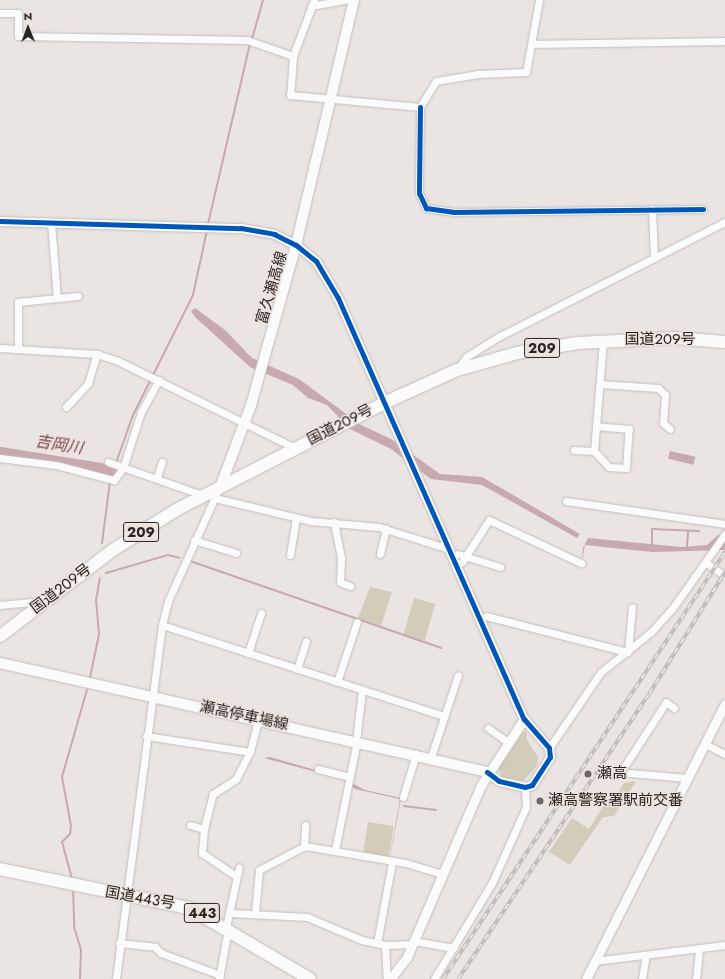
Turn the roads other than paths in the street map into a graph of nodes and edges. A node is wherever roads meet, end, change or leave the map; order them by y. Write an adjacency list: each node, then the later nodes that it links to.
1 (345, 0): 4 (street)
2 (354, 0): 9 (main road, 富久瀬高線)
3 (539, 0): 7 (street)
4 (313, 3): 8 (street)
5 (0, 13): 8 (street)
6 (725, 41): 7 (street)
7 (532, 44): 10 (street)
8 (293, 56): 9 (street)
9 (330, 99): 10 (street); 16 (main road, 富久瀬高線)
10 (420, 107): 12 (street)
11 (703, 209): 12 (street)
12 (652, 210): 17 (street)
13 (0, 221): 14 (street)
14 (50, 222): 16 (street); 19 (street)
15 (725, 222): 17 (street)
16 (296, 245): 30 (street); 32 (main road, 富久瀬高線)
17 (654, 258): 27 (street)
18 (78, 296): 19 (street)
19 (57, 298): 24 (street)
20 (603, 341): 21 (highway, 国道209号 / 209); 27 (highway, 国道209号 / 209); 29 (street)
21 (711, 341): 22 (highway, 国道209号 / 209); 25 (street)
22 (725, 342)
23 (0, 348): 24 (street)
24 (18, 349): 26 (street)
25 (725, 349)
26 (97, 354): 28 (street); 31 (street)
27 (457, 370): 30 (highway, 国道209号 / 209)
28 (159, 380): 32 (street); 41 (street)
29 (600, 384): 33 (street); 34 (street)
30 (384, 403): 35 (highway, 国道209号 / 209); 53 (street)
31 (66, 407)
32 (245, 423): 35 (street); 43 (main road, 富久瀬高線)
33 (596, 426): 37 (street); 37 (street)
34 (670, 429)
35 (295, 448): 43 (highway, 国道209号 / 209)
36 (574, 450): 37 (street)
37 (594, 451)
38 (0, 458): 41 (street)
39 (108, 462): 41 (street)
40 (162, 462): 42 (street)
41 (123, 468): 42 (street)
42 (157, 477): 44 (street)
43 (221, 485): 44 (highway, 国道209号 / 209); 45 (street)
44 (202, 496): 62 (highway, 国道209号 / 209)
45 (215, 498): 47 (street); 52 (street)
46 (566, 501): 49 (street)
47 (296, 518): 48 (street); 56 (street)
48 (334, 522): 50 (street); 61 (street)
49 (725, 524)
50 (386, 529): 53 (street); 55 (street)
51 (725, 534): 57 (street)
52 (194, 540): 54 (street); 68 (street)
53 (449, 549): 83 (street)
54 (236, 553)
55 (380, 554)
56 (290, 555)
57 (706, 562): 60 (street); 71 (street)
58 (581, 563): 59 (street)
59 (500, 567)
60 (725, 576)
61 (350, 586)
62 (43, 601): 63 (street); 69 (highway, 国道209号 / 209)
63 (0, 605)
64 (632, 607): 71 (street)
65 (261, 613): 72 (street)
66 (486, 616): 71 (street)
67 (357, 622): 76 (street)
68 (162, 625): 72 (street); 78 (street)
69 (0, 636)
70 (306, 642): 74 (street)
71 (627, 651): 89 (street)
72 (248, 653): 74 (street)
73 (0, 663): 78 (main road, 瀬高停車場線)
74 (297, 669): 76 (street)
75 (458, 675): 81 (street)
76 (337, 682): 77 (street)
77 (362, 690): 81 (street); 86 (street)
78 (152, 696): 82 (main road, 瀬高停車場線); 85 (street)
79 (725, 704): 88 (street)
80 (674, 708): 97 (street)
81 (443, 716): 93 (street)
82 (258, 719): 86 (main road, 瀬高停車場線); 90 (street)
83 (524, 719): 87 (street); 89 (street)
84 (488, 728): 87 (street)
85 (146, 736): 90 (street); 110 (street)
86 (357, 741): 91 (main road, 瀬高停車場線); 96 (street)
87 (508, 742): 95 (street)
88 (705, 744): 92 (street); 97 (street)
89 (550, 748): 98 (street)
90 (250, 752): 102 (street)
91 (416, 754): 93 (main road, 瀬高停車場線); 99 (street)
92 (725, 754)
93 (431, 757): 95 (main road, 瀬高停車場線)
94 (318, 769): 96 (street)
95 (487, 772): 98 (street); 108 (street)
96 (350, 777): 104 (street)
97 (687, 778): 122 (street)
98 (525, 787): 119 (street)
99 (403, 797)
100 (190, 825): 102 (street)
101 (305, 825): 103 (street)
102 (204, 829): 109 (street)
103 (304, 847): 104 (street); 112 (street)
104 (335, 850): 105 (street)
105 (392, 862): 108 (street); 116 (street)
106 (239, 866): 109 (street)
107 (0, 869): 110 (highway, 国道443号 / 443)
108 (443, 874): 114 (street)
109 (237, 877): 111 (street)
110 (125, 895): 113 (highway, 国道443号 / 443); 115 (street)
111 (231, 912): 112 (street); 113 (street)
112 (255, 913): 116 (street)
113 (227, 927): 123 (street); 125 (highway, 国道443号 / 443)
114 (413, 942): 117 (street); 119 (street); 127 (street)
115 (119, 943): 123 (street); 124 (street)
116 (377, 943): 117 (street)
117 (385, 945): 126 (street)
118 (725, 945): 120 (street)
119 (453, 948): 128 (street)
120 (699, 951): 121 (street); 131 (street)
121 (646, 955): 122 (street); 130 (street)
122 (594, 961): 129 (street)
123 (220, 977)
124 (116, 979)
125 (310, 979)
126 (387, 979)
127 (390, 979)
128 (434, 979)
129 (586, 979)
130 (642, 979)
131 (696, 979)

